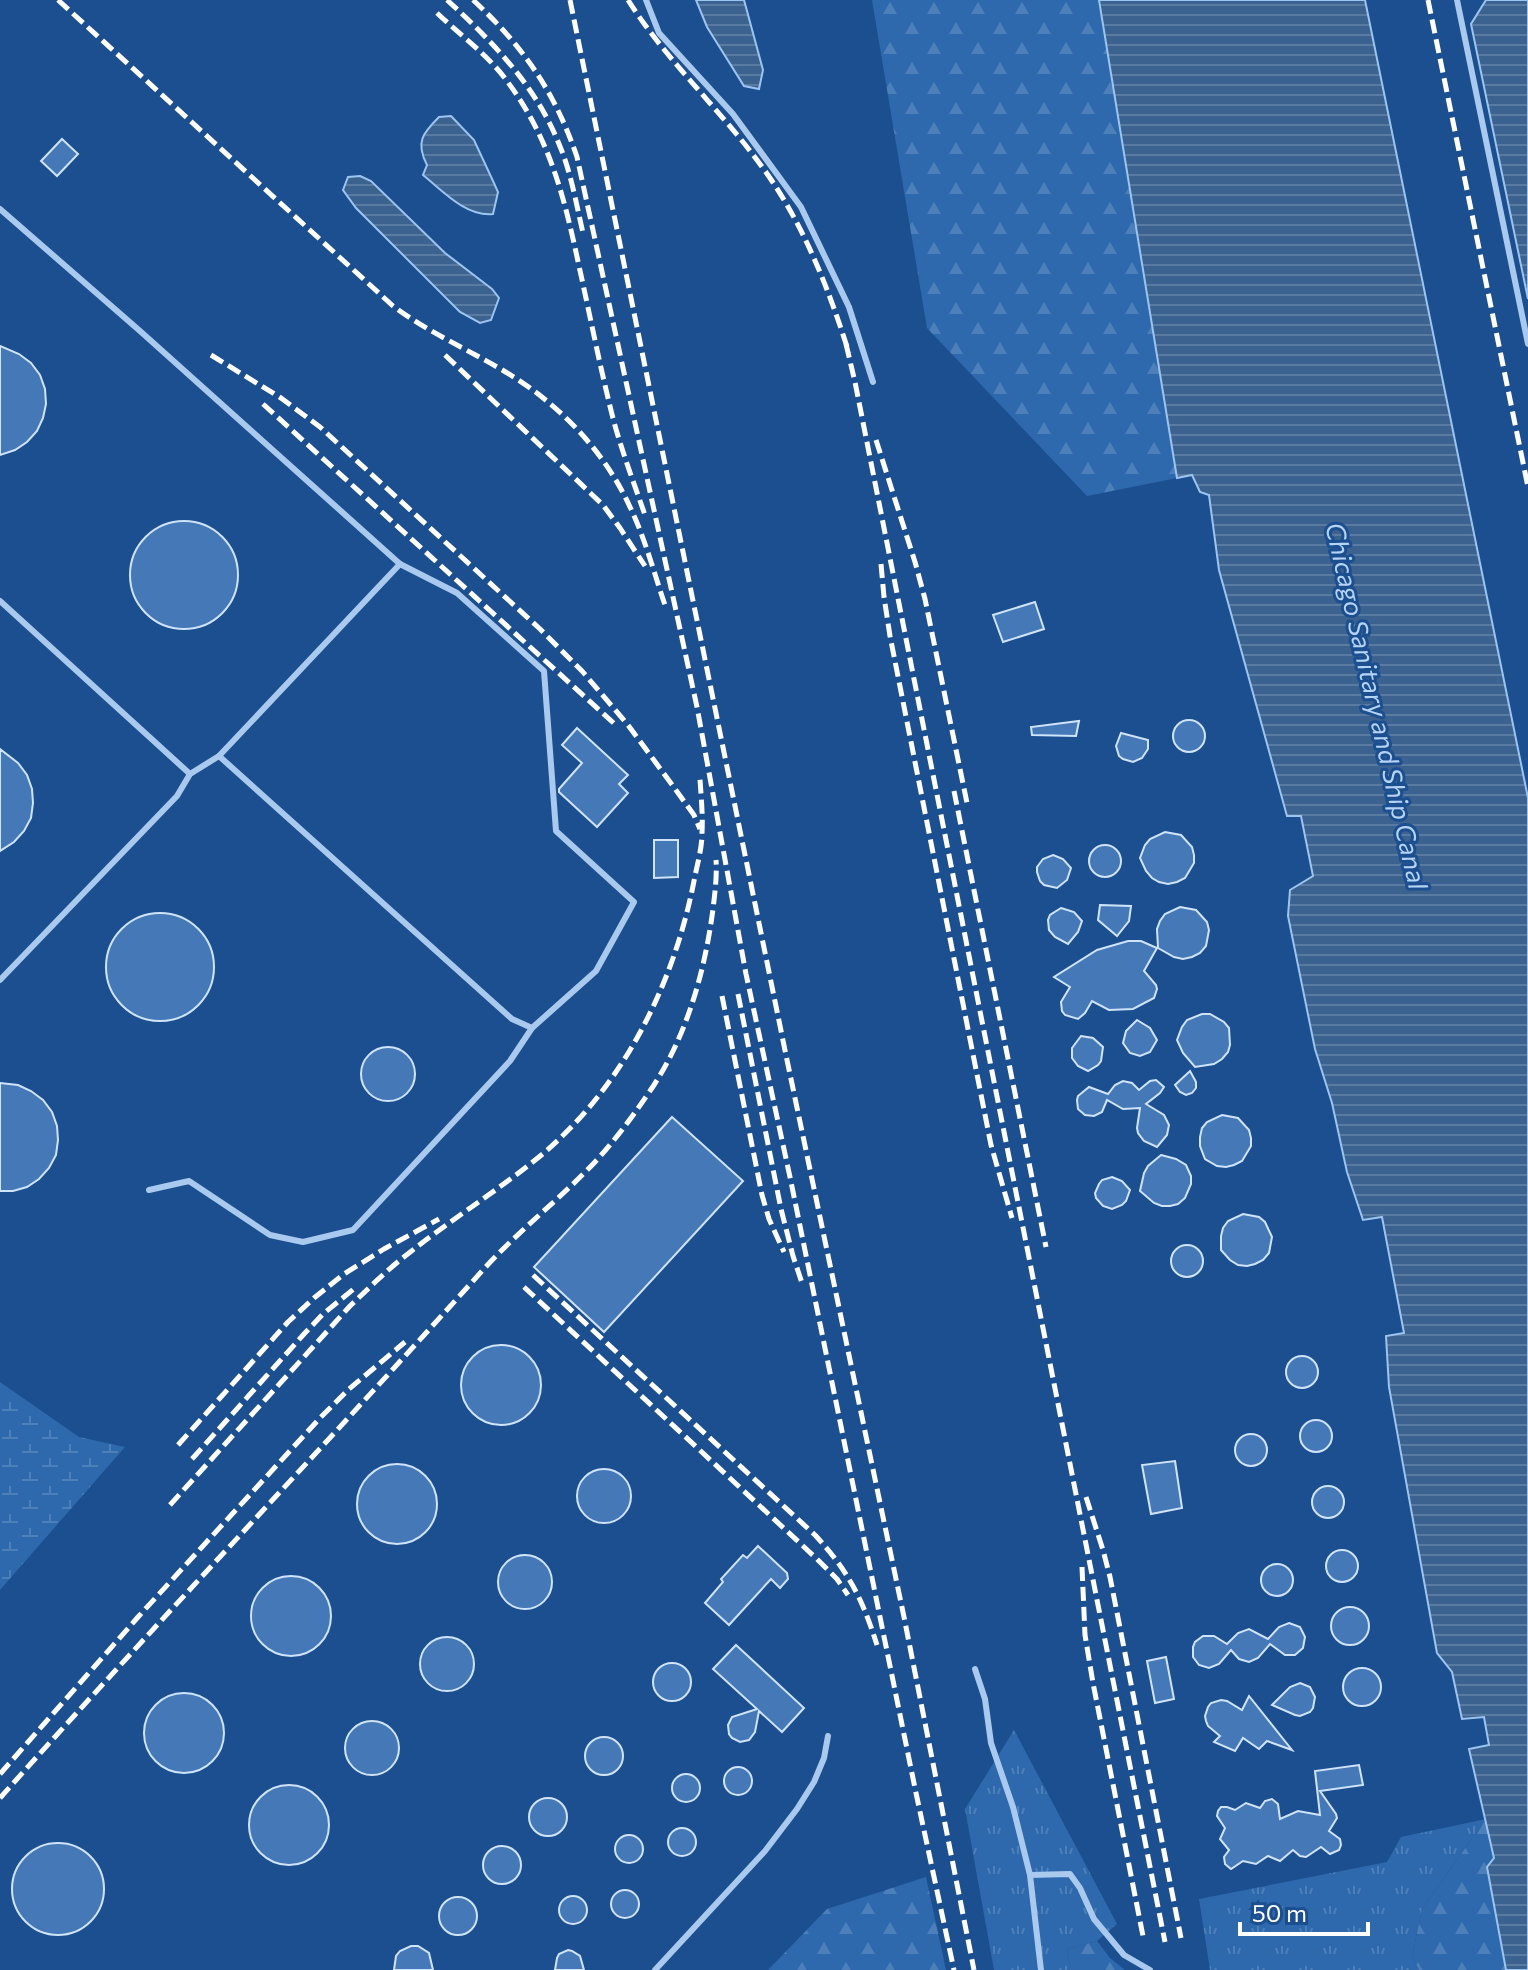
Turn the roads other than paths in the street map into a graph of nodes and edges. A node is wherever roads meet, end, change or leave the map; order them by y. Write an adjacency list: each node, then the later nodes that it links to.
1 (646, 0): 5 (lane)
2 (1457, 0): 4 (lane)
3 (0, 209): 6 (lane)
4 (1528, 344)
5 (873, 382)
6 (400, 564): 8 (lane); 11 (lane)
7 (0, 601): 9 (lane)
8 (219, 756): 9 (lane); 11 (lane)
9 (190, 774): 10 (lane)
10 (0, 980)
11 (532, 1028): 12 (lane)
12 (149, 1190)
13 (975, 1669): 15 (lane)
14 (828, 1736): 16 (lane)
15 (1030, 1875): 17 (lane); 18 (lane)
16 (655, 1970)
17 (1041, 1970)
18 (1150, 1970)

